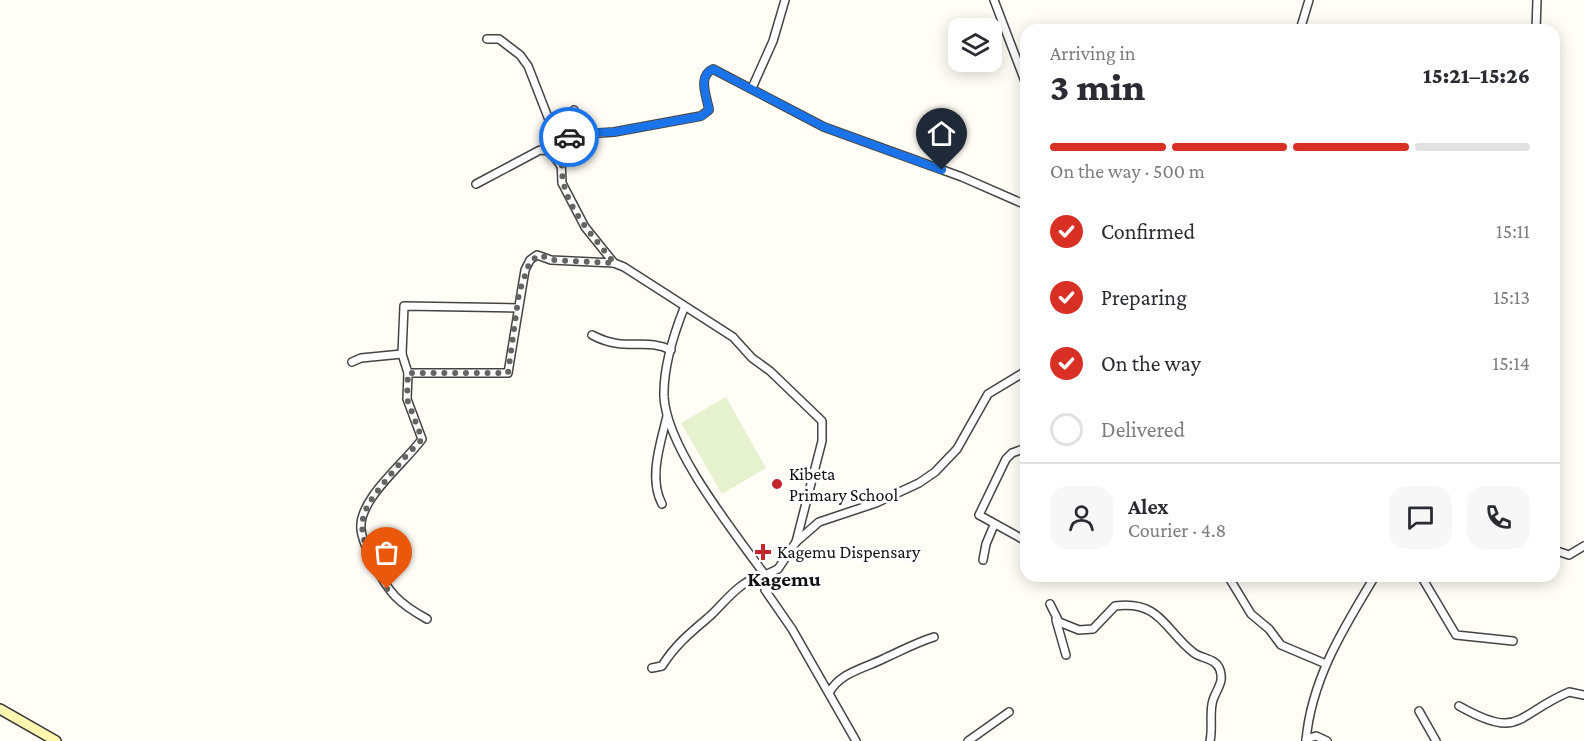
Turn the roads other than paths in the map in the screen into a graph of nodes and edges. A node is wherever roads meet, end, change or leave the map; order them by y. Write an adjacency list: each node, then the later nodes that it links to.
1 (785, 0): 9 (street)
2 (994, 0): 8 (street)
3 (1309, 0): 5 (street)
4 (1537, 0): 6 (street)
5 (1302, 24)
6 (1536, 24)
7 (487, 39): 12 (street)
8 (1020, 68)
9 (752, 88): 11 (street); 15 (street)
10 (574, 110): 11 (street)
11 (570, 135): 12 (street)
12 (562, 153): 13 (street)
13 (563, 168): 14 (street); 16 (street)
14 (476, 184)
15 (1020, 202)
16 (614, 263): 17 (street); 18 (street)
17 (518, 308): 21 (street); 23 (street)
18 (684, 308): 20 (street); 30 (street)
19 (592, 335): 20 (street)
20 (671, 350): 25 (street)
21 (402, 354): 22 (street); 23 (street)
22 (352, 362)
23 (408, 373): 40 (street)
24 (1020, 375): 30 (street)
25 (667, 416): 27 (street); 34 (street)
26 (1020, 450): 28 (street)
27 (662, 504)
28 (994, 525): 29 (street); 33 (street)
29 (1020, 538)
30 (796, 542): 34 (street)
31 (1584, 546): 32 (street)
32 (1560, 551)
33 (983, 560)
34 (765, 575): 45 (street); 46 (street)
35 (1232, 582): 44 (street)
36 (1372, 582): 44 (street)
37 (1425, 582): 42 (street)
38 (1050, 604): 39 (street)
39 (1055, 618): 43 (street); 56 (street)
40 (427, 619)
41 (934, 637): 46 (street)
42 (1513, 641)
43 (1066, 655)
44 (1326, 664): 52 (street)
45 (652, 668)
46 (829, 693): 54 (street)
47 (1584, 695): 48 (street)
48 (1459, 706)
49 (0, 709): 53 (street)
50 (1419, 711): 58 (street)
51 (1009, 712): 55 (street)
52 (1306, 740): 57 (street)
53 (56, 741)
54 (856, 741)
55 (968, 741)
56 (1210, 741)
57 (1328, 741)
58 (1436, 741)

